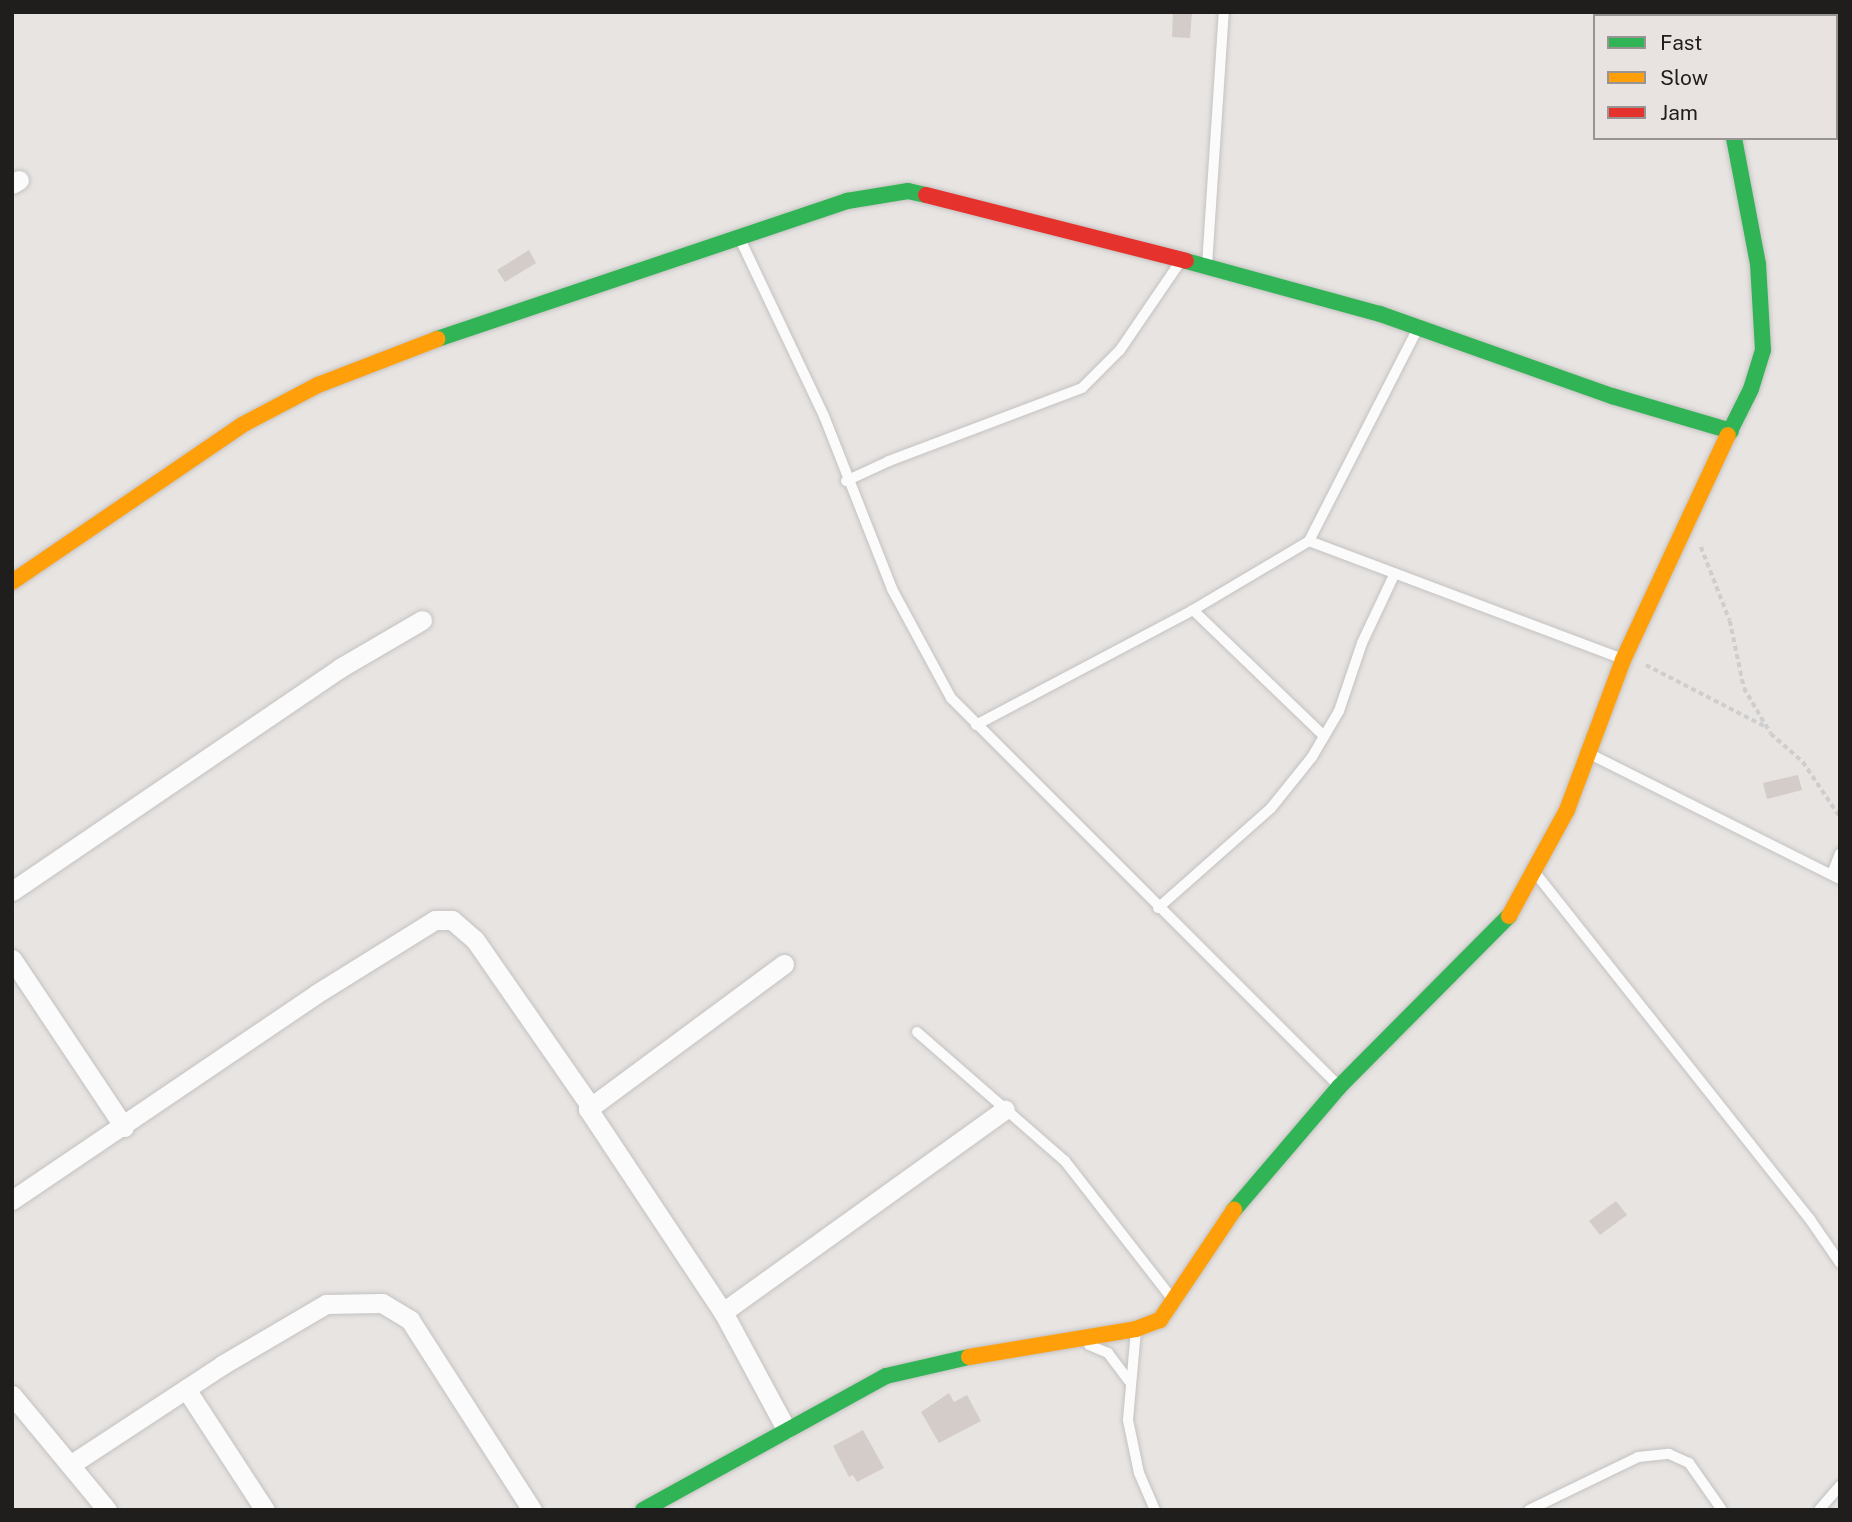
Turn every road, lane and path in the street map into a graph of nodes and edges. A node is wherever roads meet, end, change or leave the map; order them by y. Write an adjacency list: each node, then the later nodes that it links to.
1 (1224, 12): 5 (lane)
2 (1734, 140): 7 (street)
3 (740, 239): 4 (street); 8 (lane); 12 (street)
4 (1182, 258): 5 (street); 8 (lane)
5 (1207, 265): 6 (street)
6 (1418, 328): 7 (street); 10 (lane)
7 (1731, 431): 15 (street)
8 (846, 481): 16 (lane)
9 (1702, 539): 17 (path)
10 (1309, 541): 11 (lane); 13 (lane)
11 (1395, 573): 15 (lane); 18 (lane)
12 (12, 582)
13 (1193, 610): 16 (lane); 18 (lane)
14 (422, 620): 24 (street)
15 (1625, 657): 17 (path); 19 (street)
16 (976, 725): 25 (lane)
17 (1767, 727): 20 (path)
18 (1324, 736): 25 (lane)
19 (1588, 753): 22 (street); 23 (lane)
20 (1840, 817)
21 (1840, 853): 23 (lane)
22 (1536, 875): 29 (street); 34 (lane)
23 (1836, 876)
24 (12, 891)
25 (1158, 908): 29 (lane)
26 (12, 959): 32 (street)
27 (784, 964): 30 (street)
28 (917, 1032): 31 (lane)
29 (1339, 1087): 35 (street)
30 (589, 1104): 32 (street); 36 (street)
31 (1005, 1109): 35 (lane); 36 (street)
32 (124, 1127): 33 (street)
33 (12, 1200)
34 (1840, 1263)
35 (1176, 1303): 37 (street)
36 (723, 1312): 42 (street)
37 (1136, 1329): 38 (street); 39 (lane)
38 (1079, 1340): 39 (lane); 42 (street)
39 (1129, 1381): 49 (lane)
40 (186, 1389): 43 (street); 46 (street); 47 (street)
41 (12, 1395): 43 (street)
42 (786, 1429): 48 (street)
43 (70, 1465): 45 (street)
44 (1840, 1486): 52 (lane)
45 (107, 1510)
46 (265, 1510)
47 (532, 1510)
48 (643, 1510)
49 (1156, 1510)
50 (1529, 1510): 51 (lane)
51 (1722, 1510)
52 (1819, 1510)

